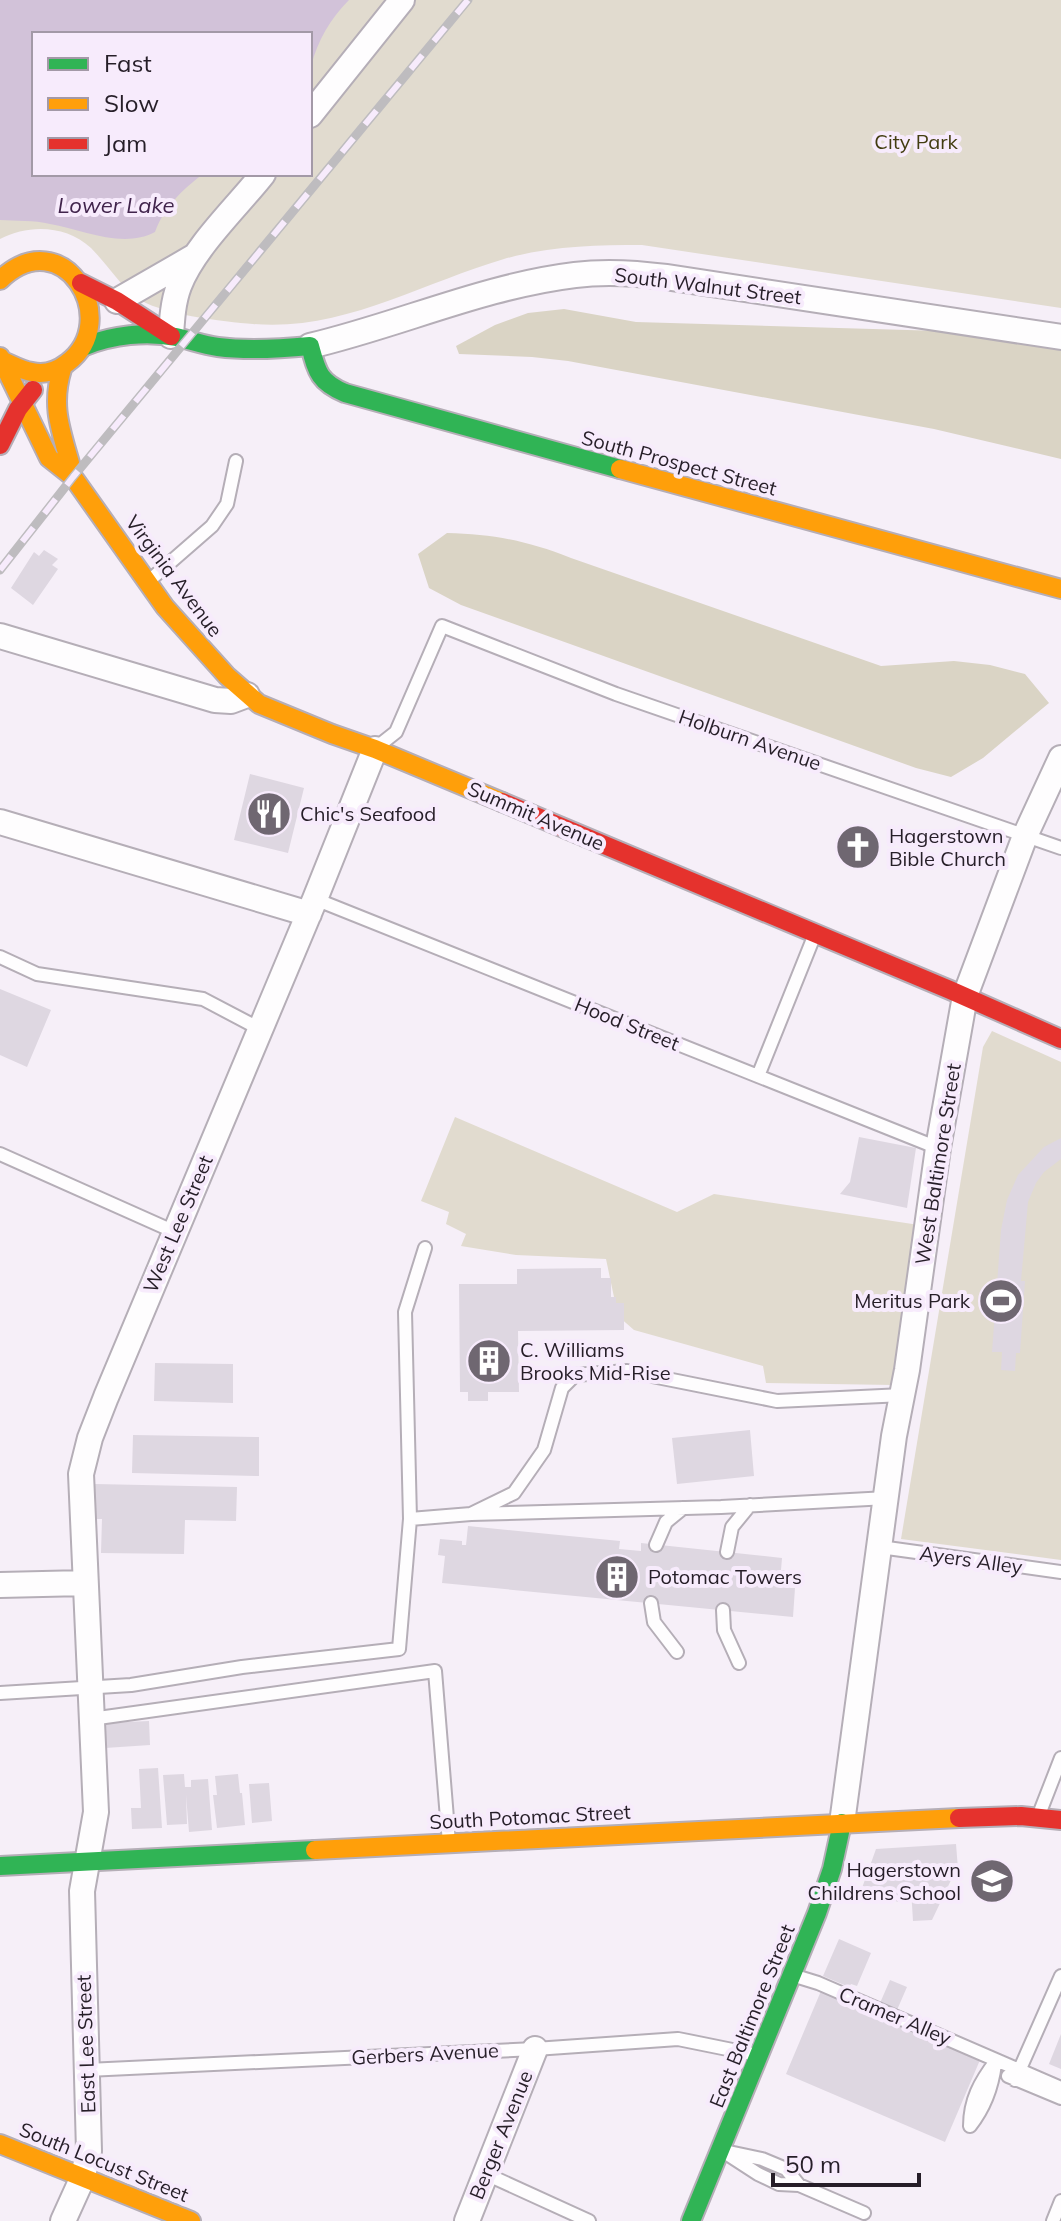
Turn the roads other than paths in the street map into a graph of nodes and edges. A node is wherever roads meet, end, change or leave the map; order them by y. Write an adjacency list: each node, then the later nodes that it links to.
1 (402, 0): 2 (street)
2 (312, 112)
3 (261, 176): 4 (street)
4 (197, 255): 9 (street); 10 (street)
5 (0, 258): 6 (main road)
6 (35, 261): 7 (main road); 8 (main road, South Walnut Street)
7 (0, 280)
8 (81, 283): 9 (main road, South Walnut Street); 12 (main road)
9 (117, 301): 10 (main road, South Walnut Street)
10 (171, 336): 12 (main road, South Walnut Street); 13 (main road, South Walnut Street)
11 (1061, 337): 13 (street, South Walnut Street)
12 (85, 346): 15 (main road)
13 (310, 346): 22 (main road, South Prospect Street)
14 (1, 359): 15 (main road); 16 (main road, Virginia Avenue)
15 (56, 371): 16 (main road); 20 (main road, Virginia Avenue)
16 (22, 404): 17 (main road); 18 (main road, Virginia Avenue)
17 (9, 450): 18 (main road)
18 (49, 458): 20 (main road, Virginia Avenue)
19 (236, 461): 21 (lane)
20 (73, 477): 21 (main road, Virginia Avenue)
21 (147, 582): 25 (main road, Virginia Avenue)
22 (1061, 589)
23 (442, 626): 26 (lane, West Lee Street); 29 (lane, Holburn Avenue)
24 (0, 636): 25 (street)
25 (247, 695): 26 (main road, Summit Avenue)
26 (375, 749): 31 (street, West Lee Street); 32 (main road, Summit Avenue)
27 (1061, 758): 29 (street, West Baltimore Street)
28 (0, 822): 31 (street, Hood Street)
29 (1025, 836): 30 (lane, Holburn Avenue); 34 (street, West Baltimore Street)
30 (1061, 848)
31 (312, 906): 35 (street, West Lee Street); 37 (lane, Hood Street)
32 (815, 934): 34 (main road, Summit Avenue); 37 (lane)
33 (0, 957): 35 (lane)
34 (965, 996): 36 (main road, Summit Avenue); 38 (street, West Baltimore Street)
35 (260, 1029): 40 (street, West Lee Street)
36 (1061, 1039)
37 (758, 1076): 38 (lane, Hood Street)
38 (938, 1148): 42 (street, West Baltimore Street)
39 (0, 1154): 40 (lane)
40 (175, 1232): 52 (street, West Lee Street)
41 (425, 1248): 47 (lane)
42 (903, 1395): 43 (street, West Baltimore Street); 46 (lane)
43 (887, 1498): 44 (lane); 49 (street, West Baltimore Street)
44 (750, 1505): 45 (lane); 50 (lane)
45 (683, 1508): 46 (lane); 48 (lane)
46 (471, 1514): 47 (lane)
47 (410, 1519): 58 (lane)
48 (656, 1545)
49 (880, 1547): 51 (lane, Ayers Alley); 64 (street, West Baltimore Street)
50 (727, 1552)
51 (1061, 1572)
52 (85, 1583): 53 (street); 58 (street, West Lee Street)
53 (0, 1585)
54 (651, 1603): 56 (lane)
55 (723, 1610): 57 (lane)
56 (677, 1652)
57 (739, 1663)
58 (89, 1688): 59 (lane); 60 (street, West Lee Street)
59 (0, 1693)
60 (91, 1719): 65 (lane); 66 (street, West Lee Street)
61 (1061, 1758): 62 (lane)
62 (1038, 1817): 63 (main road, South Potomac Street); 64 (main road, South Potomac Street)
63 (1061, 1820)
64 (842, 1823): 65 (main road, South Potomac Street); 68 (main road, East Baltimore Street)
65 (449, 1843): 66 (main road, South Potomac Street)
66 (86, 1862): 67 (main road, South Potomac Street); 72 (street, East Lee Street)
67 (0, 1866)
68 (792, 1975): 71 (main road, East Baltimore Street); 73 (lane, Cramer Alley)
69 (1061, 1976): 73 (lane)
70 (535, 2049): 71 (lane, Gerbers Avenue); 72 (lane, Gerbers Avenue); 78 (street, Berger Avenue)
71 (760, 2056): 77 (main road, East Baltimore Street)
72 (87, 2070): 79 (street, East Lee Street)
73 (1017, 2075): 74 (lane, Cramer Alley); 75 (lane, Cramer Alley)
74 (1061, 2088)
75 (1061, 2098)
76 (0, 2144): 79 (main road, South Locust Street)
77 (721, 2150): 81 (lane); 86 (main road, East Baltimore Street)
78 (486, 2174): 84 (street, Berger Avenue); 85 (lane)
79 (82, 2179): 82 (street, East Lee Street); 83 (main road, South Locust Street)
80 (1061, 2201): 87 (lane)
81 (864, 2213)
82 (63, 2221)
83 (191, 2221)
84 (467, 2221)
85 (589, 2221)
86 (691, 2221)
87 (1053, 2221)

